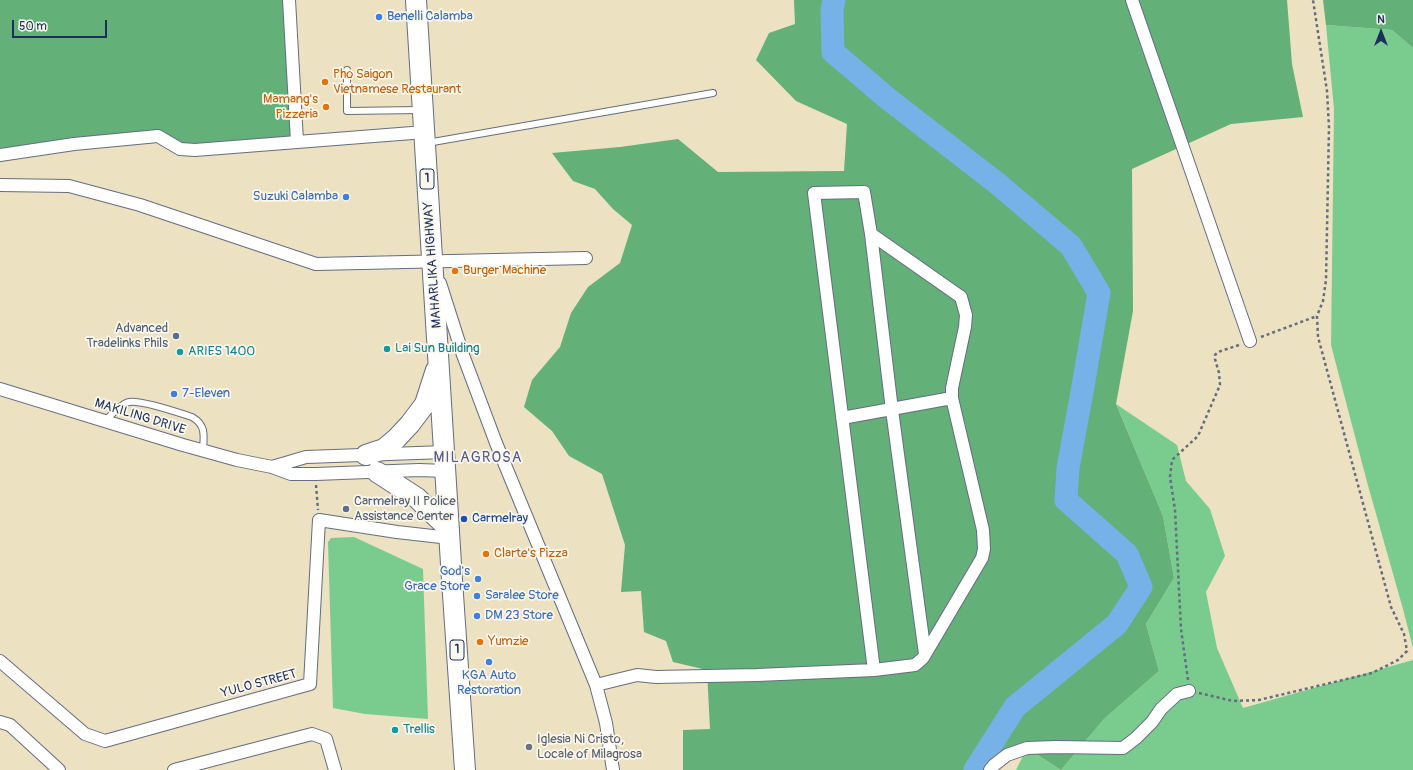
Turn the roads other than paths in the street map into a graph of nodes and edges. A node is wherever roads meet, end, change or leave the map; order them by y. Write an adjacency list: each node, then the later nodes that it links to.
1 (289, 0): 8 (street)
2 (416, 0): 6 (highway, MAHARLIKA HIGHWAY / 1)
3 (1132, 0): 14 (street)
4 (348, 70): 6 (lane)
5 (713, 93): 7 (lane)
6 (424, 110): 7 (highway, MAHARLIKA HIGHWAY / 1)
7 (425, 138): 8 (street); 13 (highway, MAHARLIKA HIGHWAY / 1)
8 (297, 142): 9 (street)
9 (0, 155)
10 (0, 185): 13 (street)
11 (871, 234): 17 (street); 18 (street); 19 (street)
12 (586, 258): 13 (street)
13 (433, 261): 15 (highway, MAHARLIKA HIGHWAY / 1); 30 (street)
14 (1250, 341)
15 (439, 359): 22 (highway); 23 (highway, MAHARLIKA HIGHWAY / 1)
16 (0, 389): 20 (street, MAKILING DRIVE)
17 (952, 398): 18 (street); 27 (street)
18 (892, 410): 19 (street); 27 (street)
19 (842, 418): 29 (street)
20 (104, 421): 21 (street, MAKILING DRIVE); 21 (lane)
21 (203, 450): 24 (street, MAKILING DRIVE)
22 (366, 455): 23 (street, MAKILING DRIVE); 24 (street, MAKILING DRIVE)
23 (445, 461): 25 (street, MAKILING DRIVE); 26 (highway, MAHARLIKA HIGHWAY / 1)
24 (272, 467): 25 (street, MAKILING DRIVE)
25 (377, 472): 26 (highway)
26 (450, 534): 28 (street, YULO STREET); 36 (highway, MAHARLIKA HIGHWAY / 1)
27 (925, 654): 29 (street)
28 (0, 661)
29 (874, 670): 30 (street)
30 (596, 686): 37 (street)
31 (1190, 691): 38 (street)
32 (0, 722): 33 (street)
33 (59, 770)
34 (174, 770): 35 (street)
35 (334, 770)
36 (465, 770)
37 (613, 770)
38 (990, 770)

